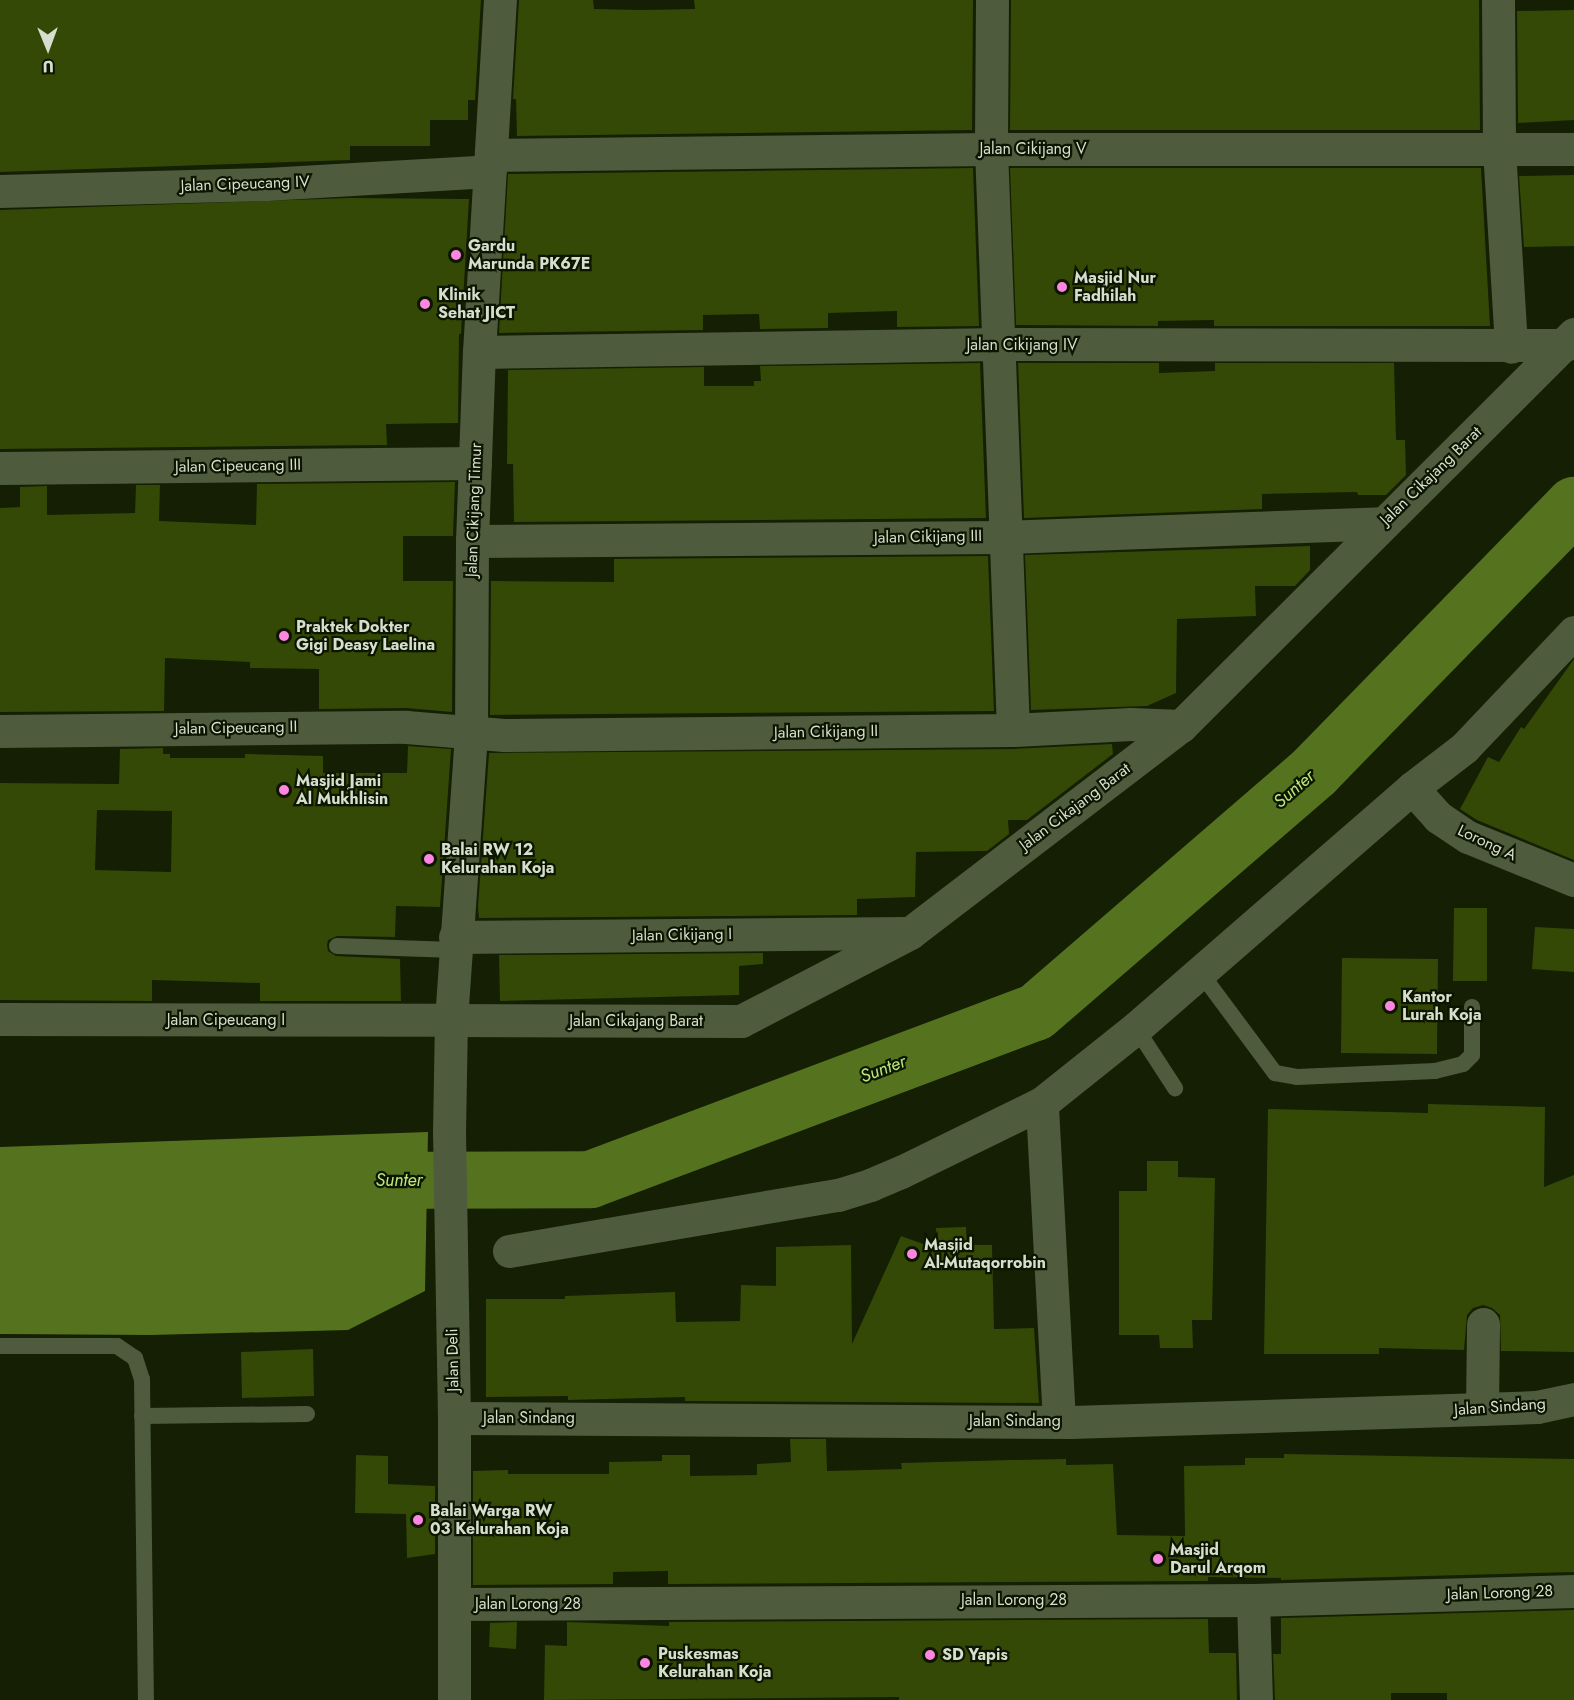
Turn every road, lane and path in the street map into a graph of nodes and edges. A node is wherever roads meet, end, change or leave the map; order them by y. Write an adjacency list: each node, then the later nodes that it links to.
1 (500, 0): 7 (street, Jalan Cikijang Timur)
2 (992, 0): 4 (street)
3 (1498, 0): 5 (street)
4 (991, 149): 5 (street, Jalan Cikijang V); 7 (street, Jalan Cikijang V); 10 (street)
5 (1499, 149): 6 (street, Jalan Cikijang V); 11 (street)
6 (1574, 149)
7 (491, 163): 8 (street, Jalan Cipeucang IV); 12 (street, Jalan Cikijang Timur)
8 (0, 191)
9 (1570, 339): 11 (street, Jalan Cikijang IV); 15 (street, Jalan Cikajang Barat)
10 (1000, 344): 11 (street, Jalan Cikijang IV); 12 (street, Jalan Cikijang IV); 16 (street)
11 (1511, 347)
12 (479, 352): 13 (street, Jalan Cikijang Timur)
13 (475, 463): 14 (street, Jalan Cipeucang III); 17 (street, Jalan Cikijang Timur)
14 (0, 468)
15 (1383, 522): 16 (street, Jalan Cikijang III); 19 (street, Jalan Cikajang Barat)
16 (1005, 537): 17 (street, Jalan Cikijang III); 21 (street)
17 (472, 541): 22 (street, Jalan Cikijang Timur)
18 (1574, 632): 23 (street)
19 (1181, 726): 21 (street, Jalan Cikijang II); 25 (street, Jalan Cikajang Barat)
20 (0, 730): 22 (street, Jalan Cipeucang II)
21 (1012, 730): 22 (street, Jalan Cikijang II)
22 (471, 734): 26 (street, Jalan Cikijang Timur)
23 (1412, 788): 24 (street, Lorong A); 28 (street)
24 (1574, 880)
25 (910, 933): 26 (street, Jalan Cikijang I); 31 (street, Jalan Cikajang Barat)
26 (455, 943): 27 (lane); 31 (street, Jalan Cikijang Timur)
27 (337, 946)
28 (1200, 972): 29 (lane); 32 (street)
29 (1472, 1007)
30 (0, 1019): 31 (street, Jalan Cipeucang I)
31 (451, 1020): 42 (street, Jalan Deli)
32 (1136, 1028): 33 (lane); 34 (street)
33 (1175, 1088)
34 (1042, 1103): 35 (street); 43 (street)
35 (509, 1251)
36 (1483, 1324): 39 (street)
37 (0, 1346): 41 (lane)
38 (1574, 1399): 39 (street, Jalan Sindang)
39 (1482, 1409): 43 (street, Jalan Sindang)
40 (307, 1414): 41 (lane)
41 (142, 1416): 47 (lane)
42 (454, 1418): 43 (street, Jalan Sindang); 46 (street, Jalan Deli)
43 (1059, 1421)
44 (1574, 1591): 45 (street, Jalan Lorong 28)
45 (1253, 1600): 46 (street, Jalan Lorong 28); 49 (street)
46 (454, 1604): 48 (street, Jalan Deli)
47 (146, 1700)
48 (454, 1700)
49 (1256, 1700)

